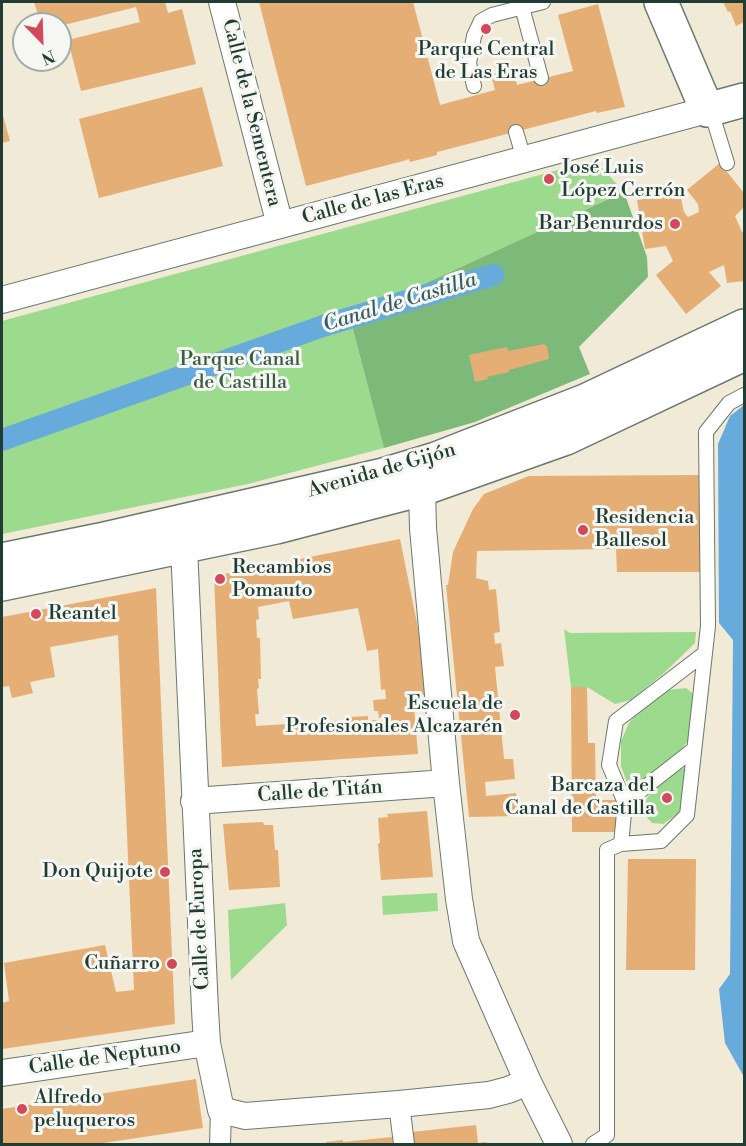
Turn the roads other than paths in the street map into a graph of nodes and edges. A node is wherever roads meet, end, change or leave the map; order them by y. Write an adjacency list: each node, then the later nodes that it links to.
1 (222, 2): 12 (street, Calle de la Sementera)
2 (543, 2): 4 (lane)
3 (661, 2): 8 (main road)
4 (522, 7): 5 (lane); 6 (lane)
5 (541, 78)
6 (474, 86)
7 (744, 100): 8 (main road, Calle de las Eras)
8 (707, 110): 10 (street, Calle de las Eras); 11 (lane)
9 (516, 132): 10 (lane)
10 (524, 159): 12 (street, Calle de las Eras)
11 (726, 163)
12 (280, 225): 13 (street, Calle de las Eras)
13 (2, 300)
14 (744, 326): 17 (main road, Avenida de Gijón)
15 (744, 354): 18 (main road, Avenida de Gijón)
16 (744, 394): 22 (lane)
17 (436, 459): 18 (street); 20 (main road, Avenida de Gijón)
18 (422, 489): 19 (main road, Avenida de Gijón); 24 (street)
19 (183, 547): 21 (main road, Avenida de Gijón); 25 (street, Calle de Europa)
20 (2, 560)
21 (2, 584)
22 (705, 653): 23 (lane); 26 (lane)
23 (694, 749): 26 (lane); 27 (lane)
24 (446, 783): 25 (street, Calle de Titán); 30 (street)
25 (194, 801): 28 (street, Calle de Europa)
26 (625, 803): 27 (lane)
27 (621, 844): 36 (lane)
28 (207, 1043): 29 (street, Calle de Neptuno); 32 (street, Calle de Europa)
29 (2, 1073)
30 (528, 1082): 31 (street); 35 (street)
31 (399, 1104): 32 (street); 34 (street)
32 (221, 1110): 33 (street)
33 (220, 1144)
34 (404, 1144)
35 (559, 1144)
36 (593, 1144)

